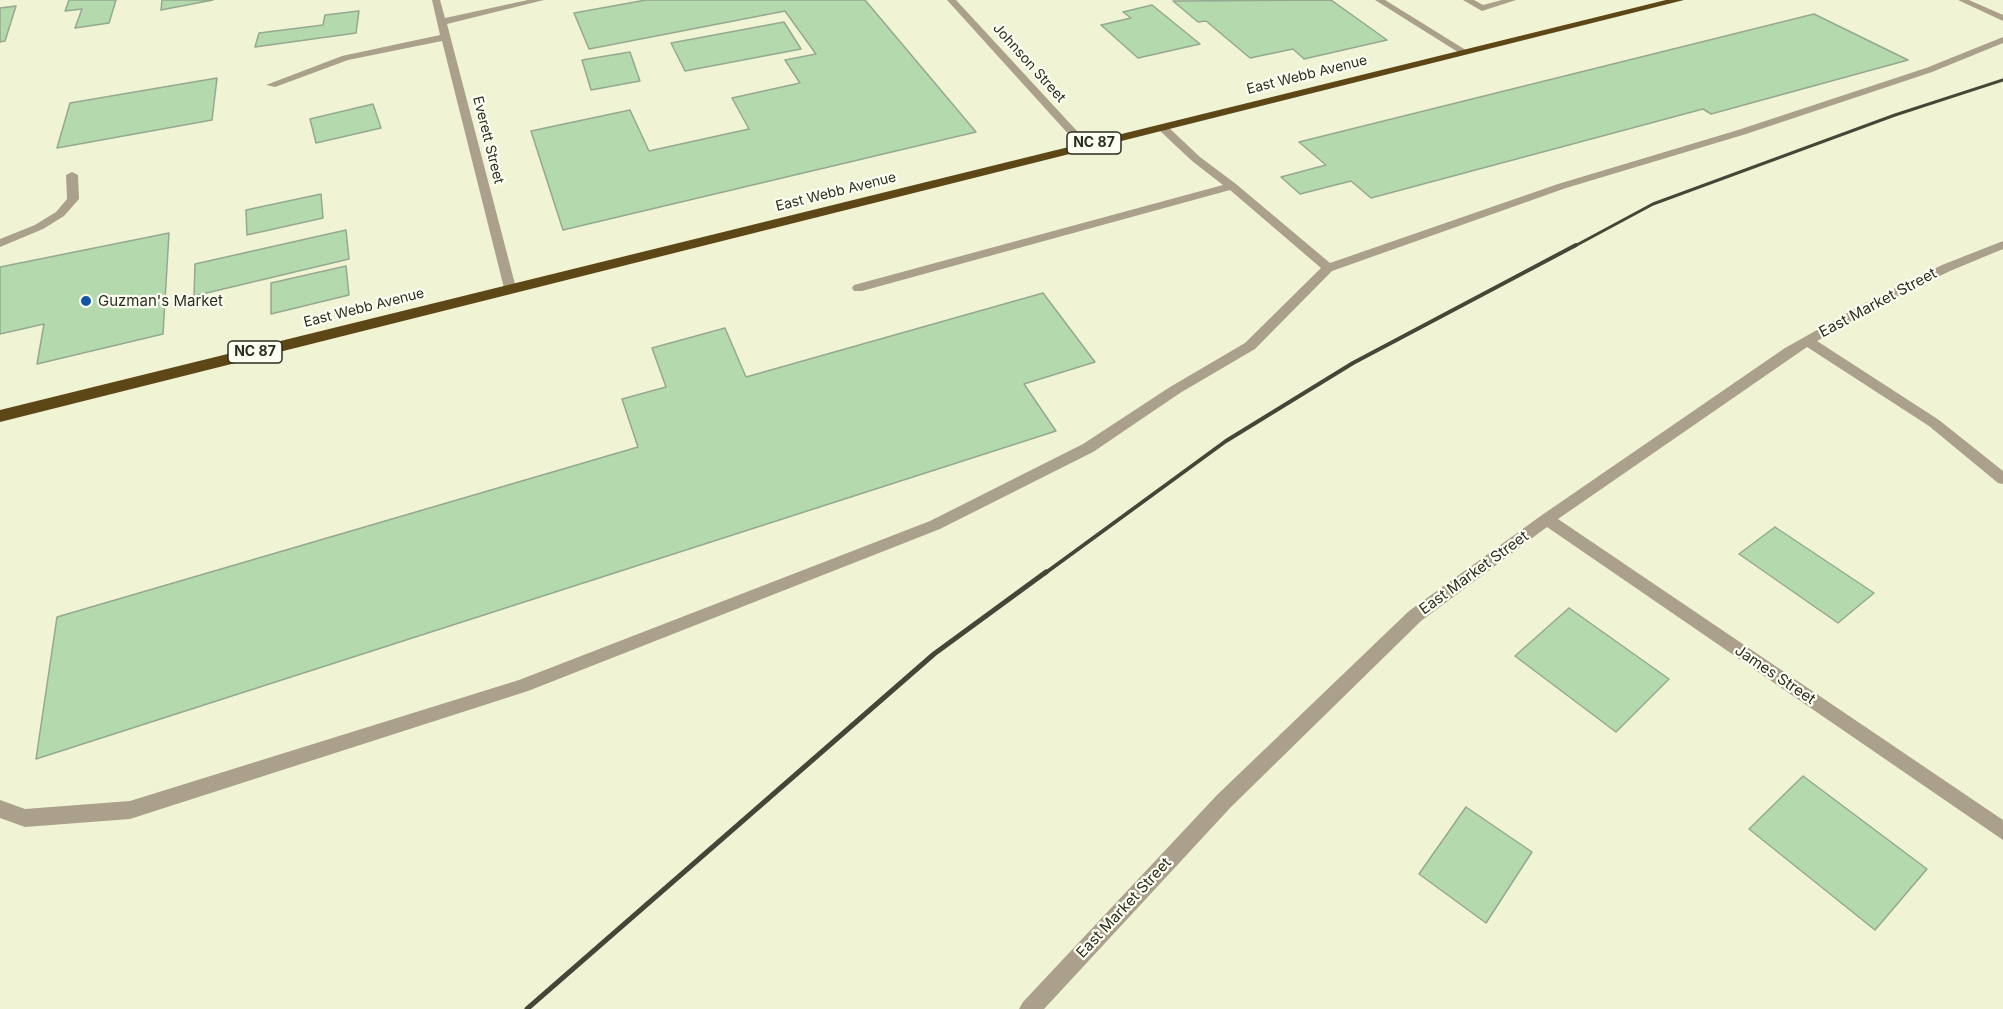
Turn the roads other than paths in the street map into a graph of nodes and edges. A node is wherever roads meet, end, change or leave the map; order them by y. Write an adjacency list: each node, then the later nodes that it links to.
1 (436, 0): 10 (street, Everett Street)
2 (540, 0): 10 (street)
3 (951, 0): 16 (street, Johnson Street)
4 (1379, 0): 13 (street)
5 (1467, 0): 6 (street)
6 (1512, 0)
7 (1677, 0): 13 (highway, East Webb Avenue / NC 87)
8 (1962, 0): 9 (street)
9 (2003, 18)
10 (442, 22): 11 (street, Everett Street)
11 (446, 37): 14 (street); 22 (street, Everett Street)
12 (2003, 40): 21 (street)
13 (1464, 52): 15 (highway, East Webb Avenue / NC 87)
14 (270, 85)
15 (1162, 127): 16 (highway, East Webb Avenue / NC 87); 18 (street)
16 (1085, 146): 22 (highway, East Webb Avenue / NC 87)
17 (72, 175): 19 (street)
18 (1232, 186): 21 (street); 23 (street)
19 (0, 243)
20 (2003, 245): 24 (street, East Market Street)
21 (1328, 268): 28 (street)
22 (510, 288): 25 (highway, East Webb Avenue / NC 87)
23 (858, 288)
24 (1808, 340): 26 (street); 27 (street, East Market Street)
25 (0, 416)
26 (2003, 478)
27 (1547, 519): 29 (street, James Street); 30 (street, East Market Street)
28 (0, 809)
29 (2003, 831)
30 (1030, 1009)

